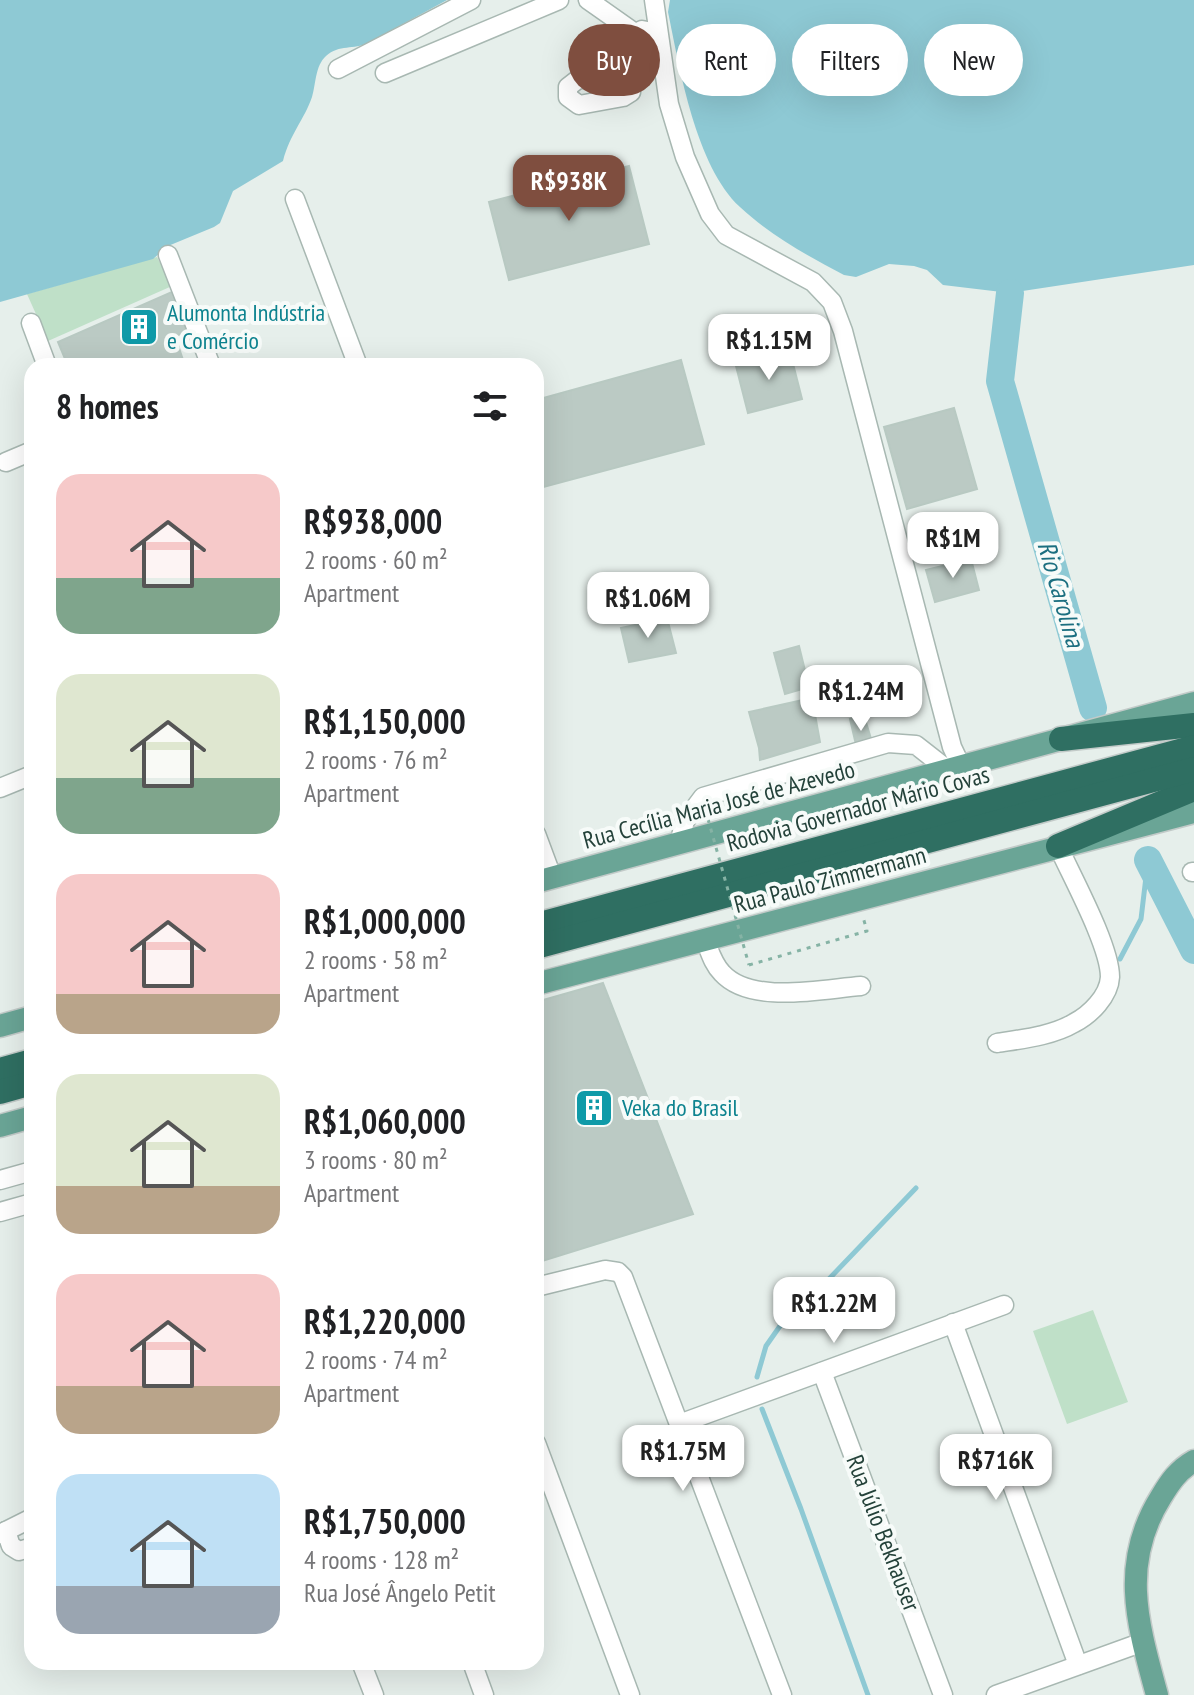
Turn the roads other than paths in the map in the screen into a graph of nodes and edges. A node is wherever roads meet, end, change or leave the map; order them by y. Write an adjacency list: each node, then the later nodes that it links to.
1 (471, 0): 8 (street)
2 (559, 0): 9 (street)
3 (588, 0): 5 (street)
4 (654, 0): 6 (street)
5 (622, 24)
6 (657, 24)
7 (660, 46): 22 (street)
8 (338, 69)
9 (385, 73)
10 (295, 199): 15 (street)
11 (168, 255): 14 (street)
12 (31, 323): 13 (street)
13 (44, 358)
14 (208, 358)
15 (355, 358)
16 (24, 454): 17 (street)
17 (6, 462)
18 (1194, 703): 20 (main road, Rua Cecília Maria José de Azevedo)
19 (1194, 725): 20 (highway)
20 (1061, 739): 22 (main road, Rua Cecília Maria José de Azevedo)
21 (1194, 747): 31 (highway, Rodovia Governador Mário Covas)
22 (955, 768): 28 (main road, Rua Cecília Maria José de Azevedo); 28 (street)
23 (1194, 769): 33 (highway, Rodovia Governador Mário Covas)
24 (24, 778): 25 (street)
25 (0, 788)
26 (1194, 789): 29 (highway)
27 (1194, 812): 29 (main road, Rua Paulo Zimmermann)
28 (679, 843): 30 (main road, Rua Cecília Maria José de Azevedo)
29 (1058, 846): 32 (main road, Rua Paulo Zimmermann); 38 (street)
30 (544, 880)
31 (544, 923)
32 (705, 940): 34 (main road, Rua Paulo Zimmermann); 35 (street)
33 (544, 945)
34 (544, 982)
35 (861, 986)
36 (24, 1019): 37 (main road)
37 (0, 1026)
38 (997, 1043)
39 (24, 1063): 40 (highway)
40 (0, 1070)
41 (24, 1085): 42 (highway)
42 (0, 1092)
43 (24, 1119): 44 (main road)
44 (0, 1126)
45 (24, 1173): 46 (street)
46 (0, 1180)
47 (24, 1205): 48 (street)
48 (0, 1212)
49 (544, 1285): 53 (street)
50 (1004, 1305): 51 (street)
51 (953, 1323): 52 (street); 60 (street)
52 (822, 1372): 53 (street); 67 (street, Rua Júlio Bekhauser)
53 (679, 1424): 66 (street)
54 (1194, 1461): 59 (main road)
55 (544, 1464): 65 (street)
56 (24, 1522): 57 (street)
57 (3, 1532): 58 (street)
58 (24, 1549)
59 (1143, 1642): 60 (street); 69 (main road)
60 (1078, 1665): 68 (street)
61 (364, 1670): 63 (street)
62 (475, 1670): 64 (street)
63 (374, 1695)
64 (484, 1695)
65 (630, 1695)
66 (782, 1695)
67 (943, 1695)
68 (996, 1695)
69 (1157, 1695)

